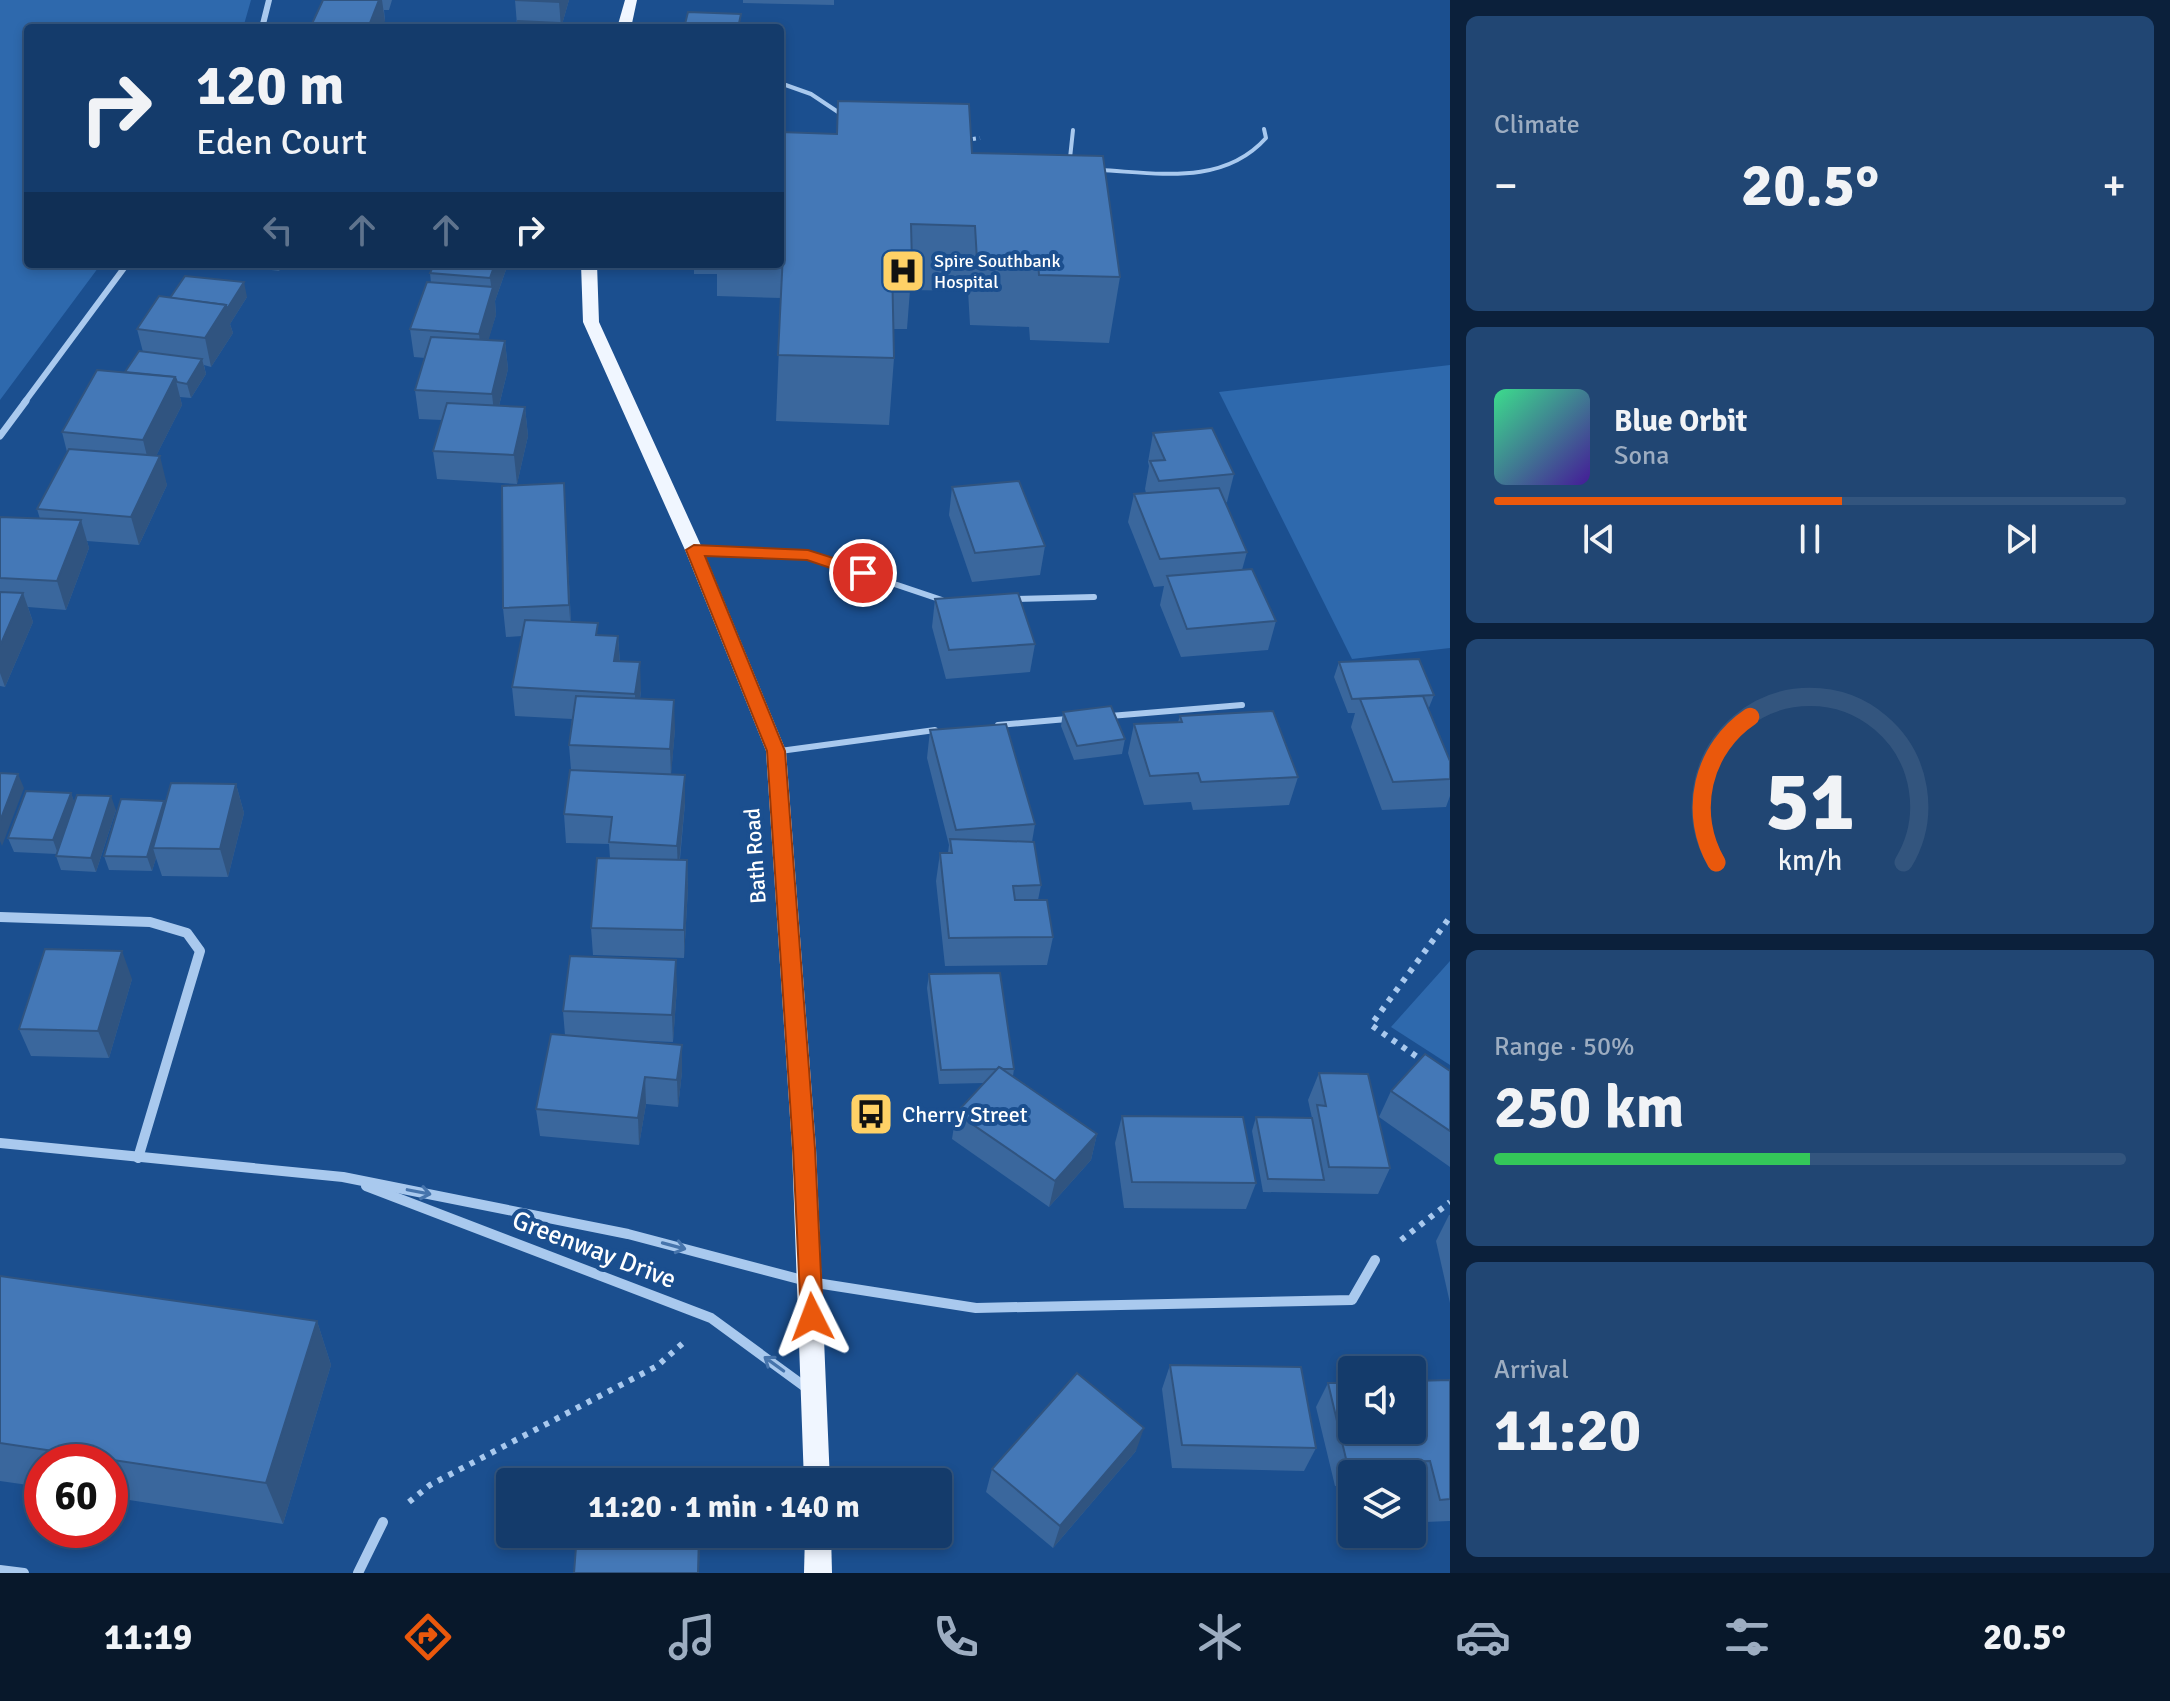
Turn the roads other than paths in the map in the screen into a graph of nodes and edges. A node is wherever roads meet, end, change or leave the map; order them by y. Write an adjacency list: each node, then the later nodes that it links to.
1 (269, 0): 3 (street)
2 (631, 0): 4 (main road)
3 (263, 24)
4 (625, 24)
5 (784, 84): 6 (lane)
6 (856, 124)
7 (1264, 129): 10 (lane)
8 (1073, 130): 9 (lane)
9 (1058, 162)
10 (1087, 170)
11 (124, 268): 13 (street)
12 (589, 268): 14 (main road, Bath Road)
13 (0, 436)
14 (694, 550): 17 (lane); 23 (main road, Bath Road)
15 (1094, 597): 16 (lane)
16 (1004, 599)
17 (944, 601)
18 (1242, 705): 19 (lane)
19 (1103, 716)
20 (1073, 719): 21 (lane)
21 (995, 725)
22 (949, 729): 23 (lane)
23 (776, 751): 29 (main road, Bath Road)
24 (0, 917): 26 (street)
25 (0, 1143): 26 (street, Greenway Drive)
26 (138, 1158): 27 (street, Greenway Drive)
27 (343, 1177): 29 (street, Greenway Drive, one-way to 29); 30 (street, Greenway Drive, one-way to 27)
28 (1375, 1260): 29 (street)
29 (810, 1282): 30 (main road, Bath Road)
30 (815, 1394): 31 (main road, Bath Road)
31 (817, 1468)
32 (383, 1522): 36 (street)
33 (818, 1548): 37 (main road)
34 (0, 1570): 35 (street)
35 (24, 1573)
36 (358, 1573)
37 (818, 1573)

